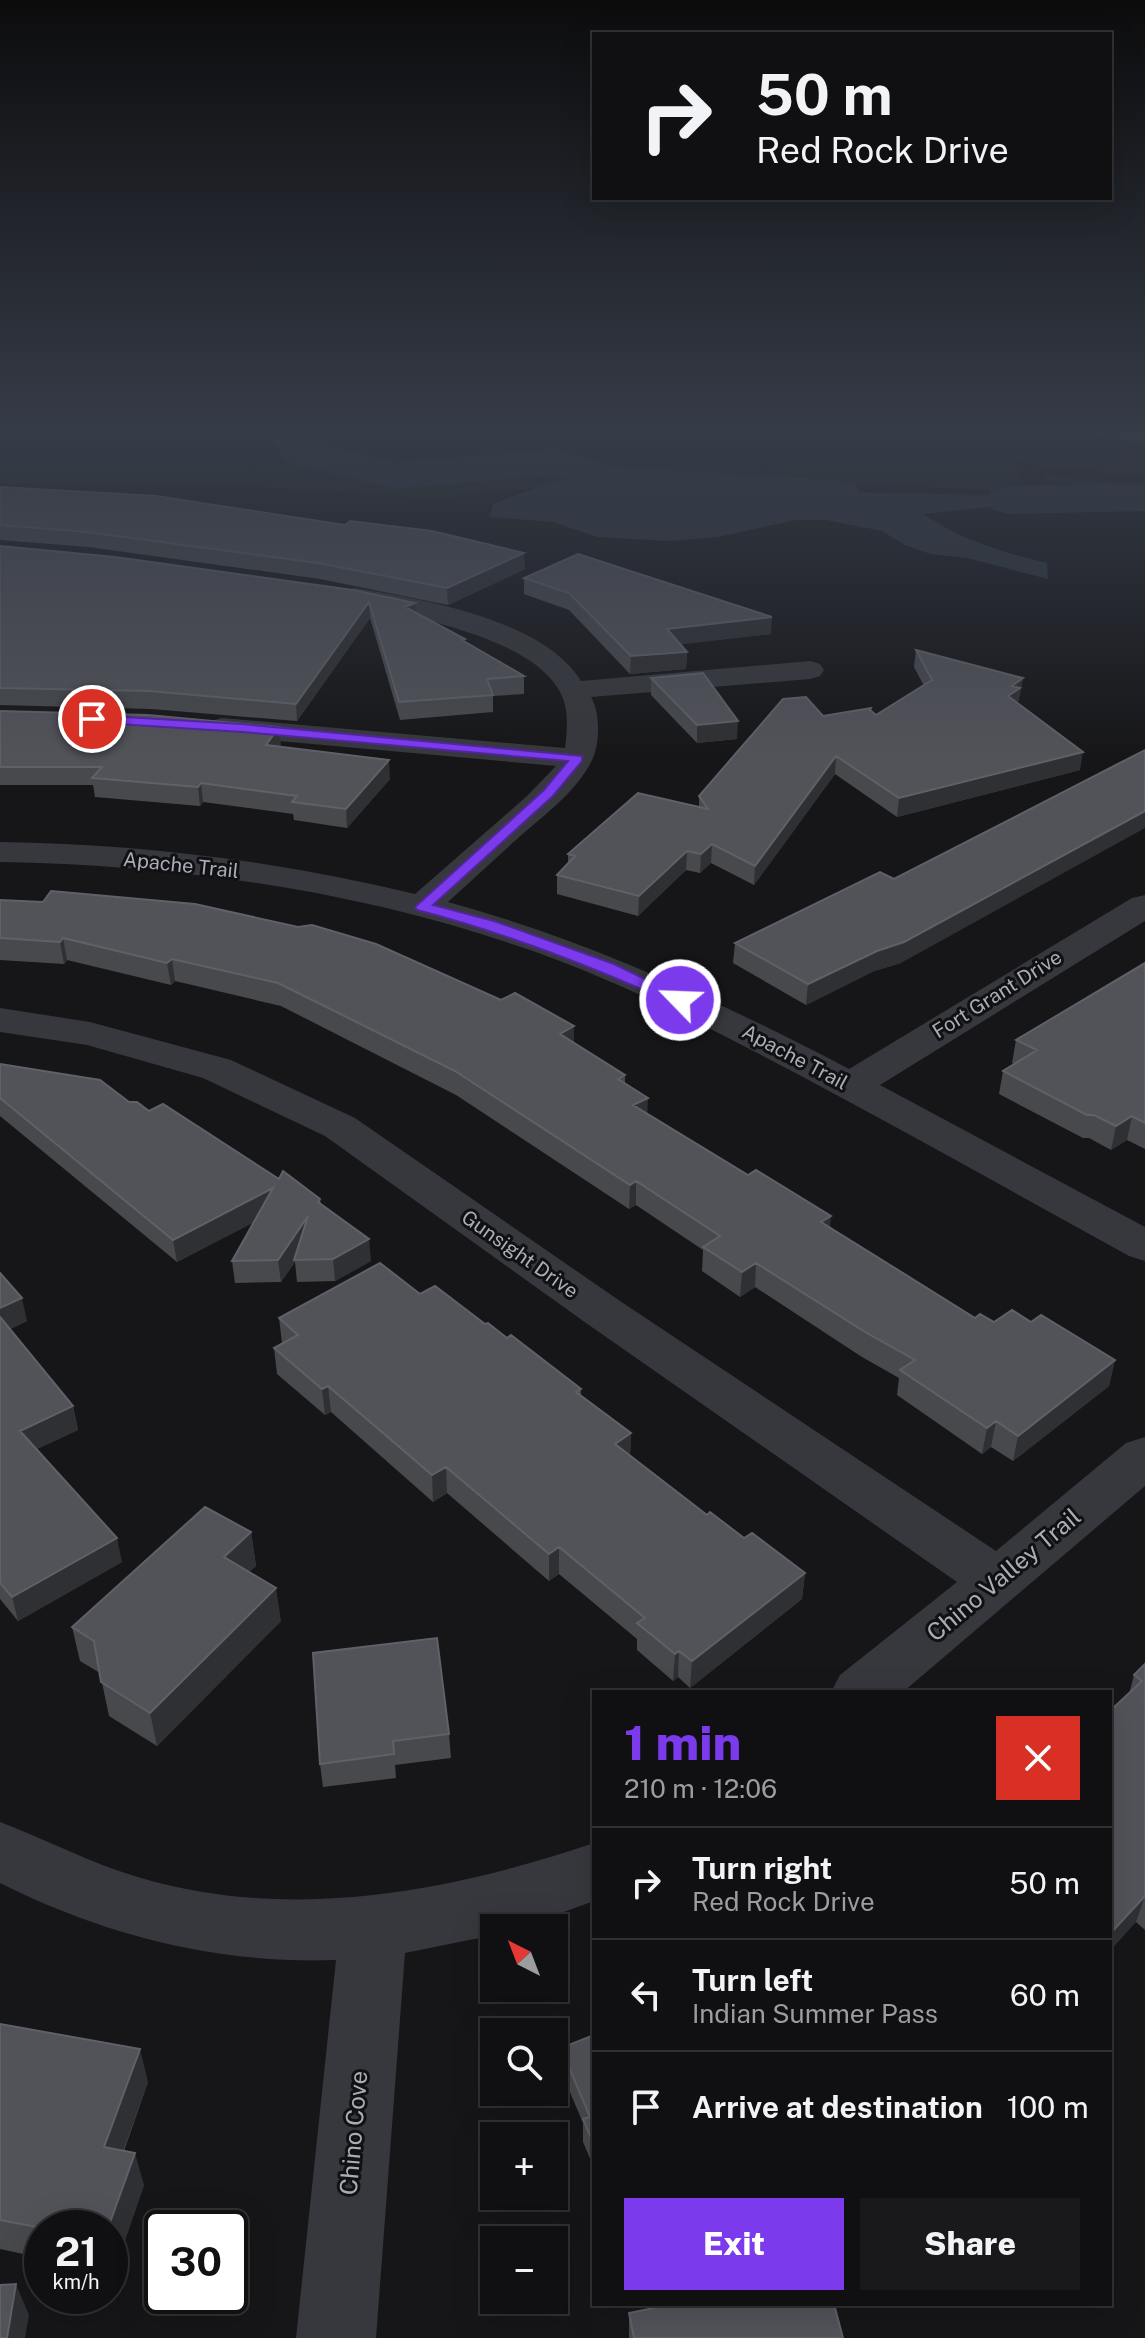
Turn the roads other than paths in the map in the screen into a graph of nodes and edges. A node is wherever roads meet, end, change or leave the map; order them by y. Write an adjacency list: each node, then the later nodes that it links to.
1 (328, 592): 3 (street)
2 (810, 670): 3 (street)
3 (574, 690): 5 (street)
4 (197, 725): 5 (street)
5 (577, 758): 8 (street)
6 (0, 852): 8 (street, Apache Trail)
7 (1145, 906): 10 (street, Fort Grant Drive)
8 (422, 907): 10 (street, Apache Trail)
9 (0, 1020): 13 (street, Gunsight Drive)
10 (851, 1085): 11 (street, Apache Trail)
11 (1145, 1246)
12 (1145, 1456): 13 (street, Chino Valley Trail)
13 (998, 1581): 14 (street, Chino Valley Trail)
14 (863, 1690)
15 (0, 1851): 17 (street)
16 (592, 1873): 17 (street)
17 (373, 1929): 18 (street, Chino Cove)
18 (336, 2338)

